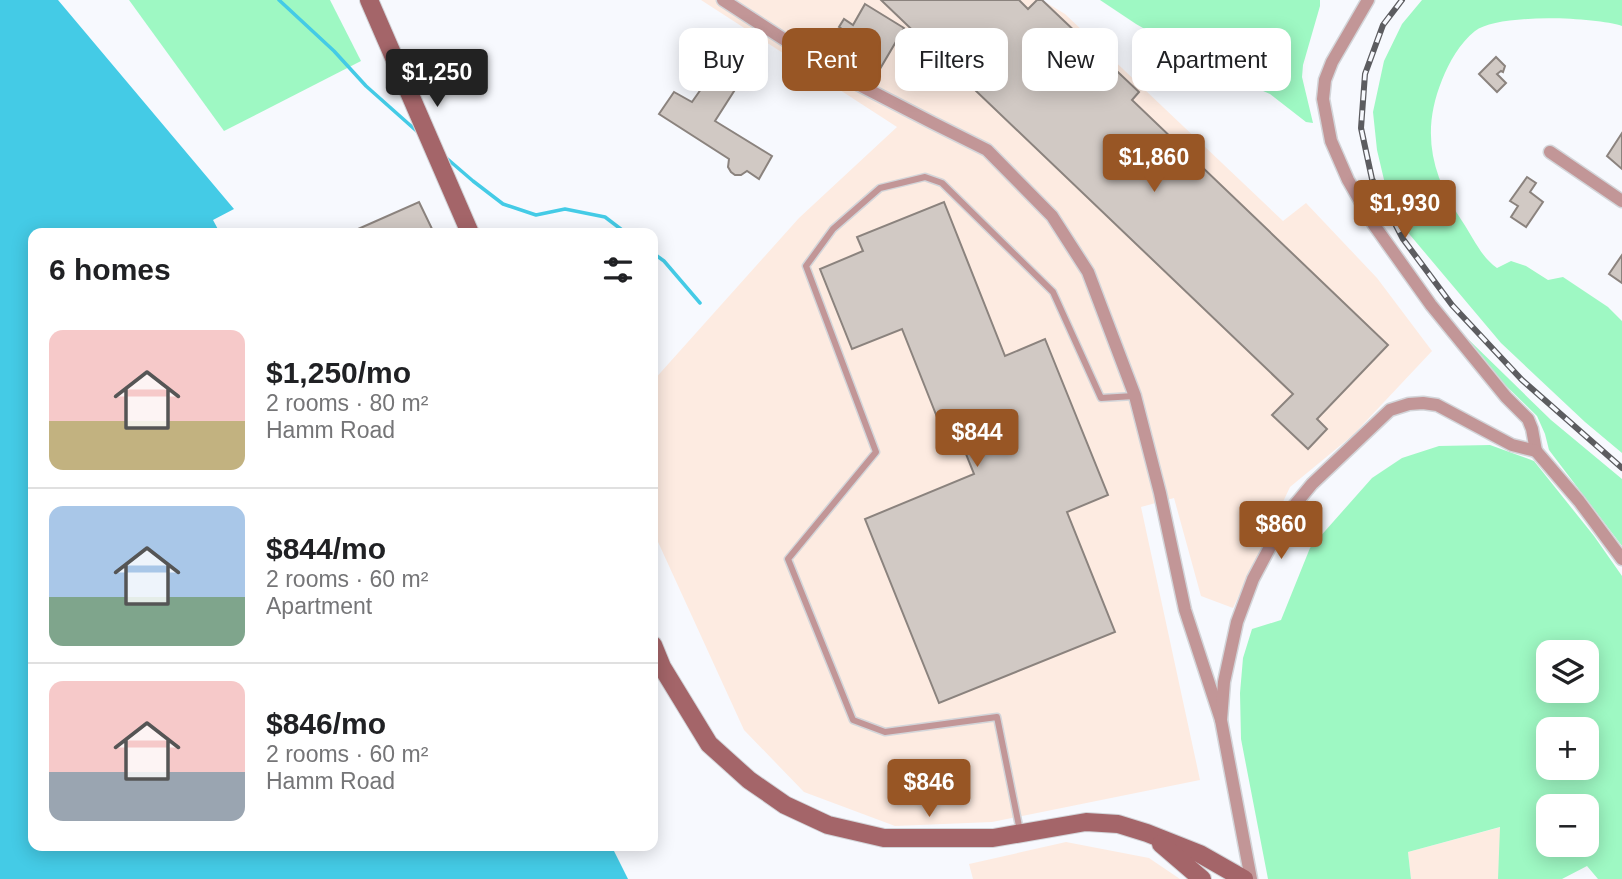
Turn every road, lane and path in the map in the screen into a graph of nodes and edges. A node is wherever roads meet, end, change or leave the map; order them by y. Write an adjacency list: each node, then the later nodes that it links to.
1 (369, 0): 6 (main road)
2 (723, 0): 7 (street)
3 (1368, 0): 8 (street)
4 (1550, 152): 5 (street)
5 (1622, 201)
6 (468, 228)
7 (1135, 396): 11 (street); 12 (lane)
8 (1536, 451): 9 (street); 11 (street)
9 (1622, 559)
10 (658, 657): 12 (main road)
11 (1222, 720): 16 (street)
12 (1021, 833): 13 (main road)
13 (1147, 834): 14 (main road); 15 (main road)
14 (1202, 879)
15 (1244, 879)
16 (1251, 879)

